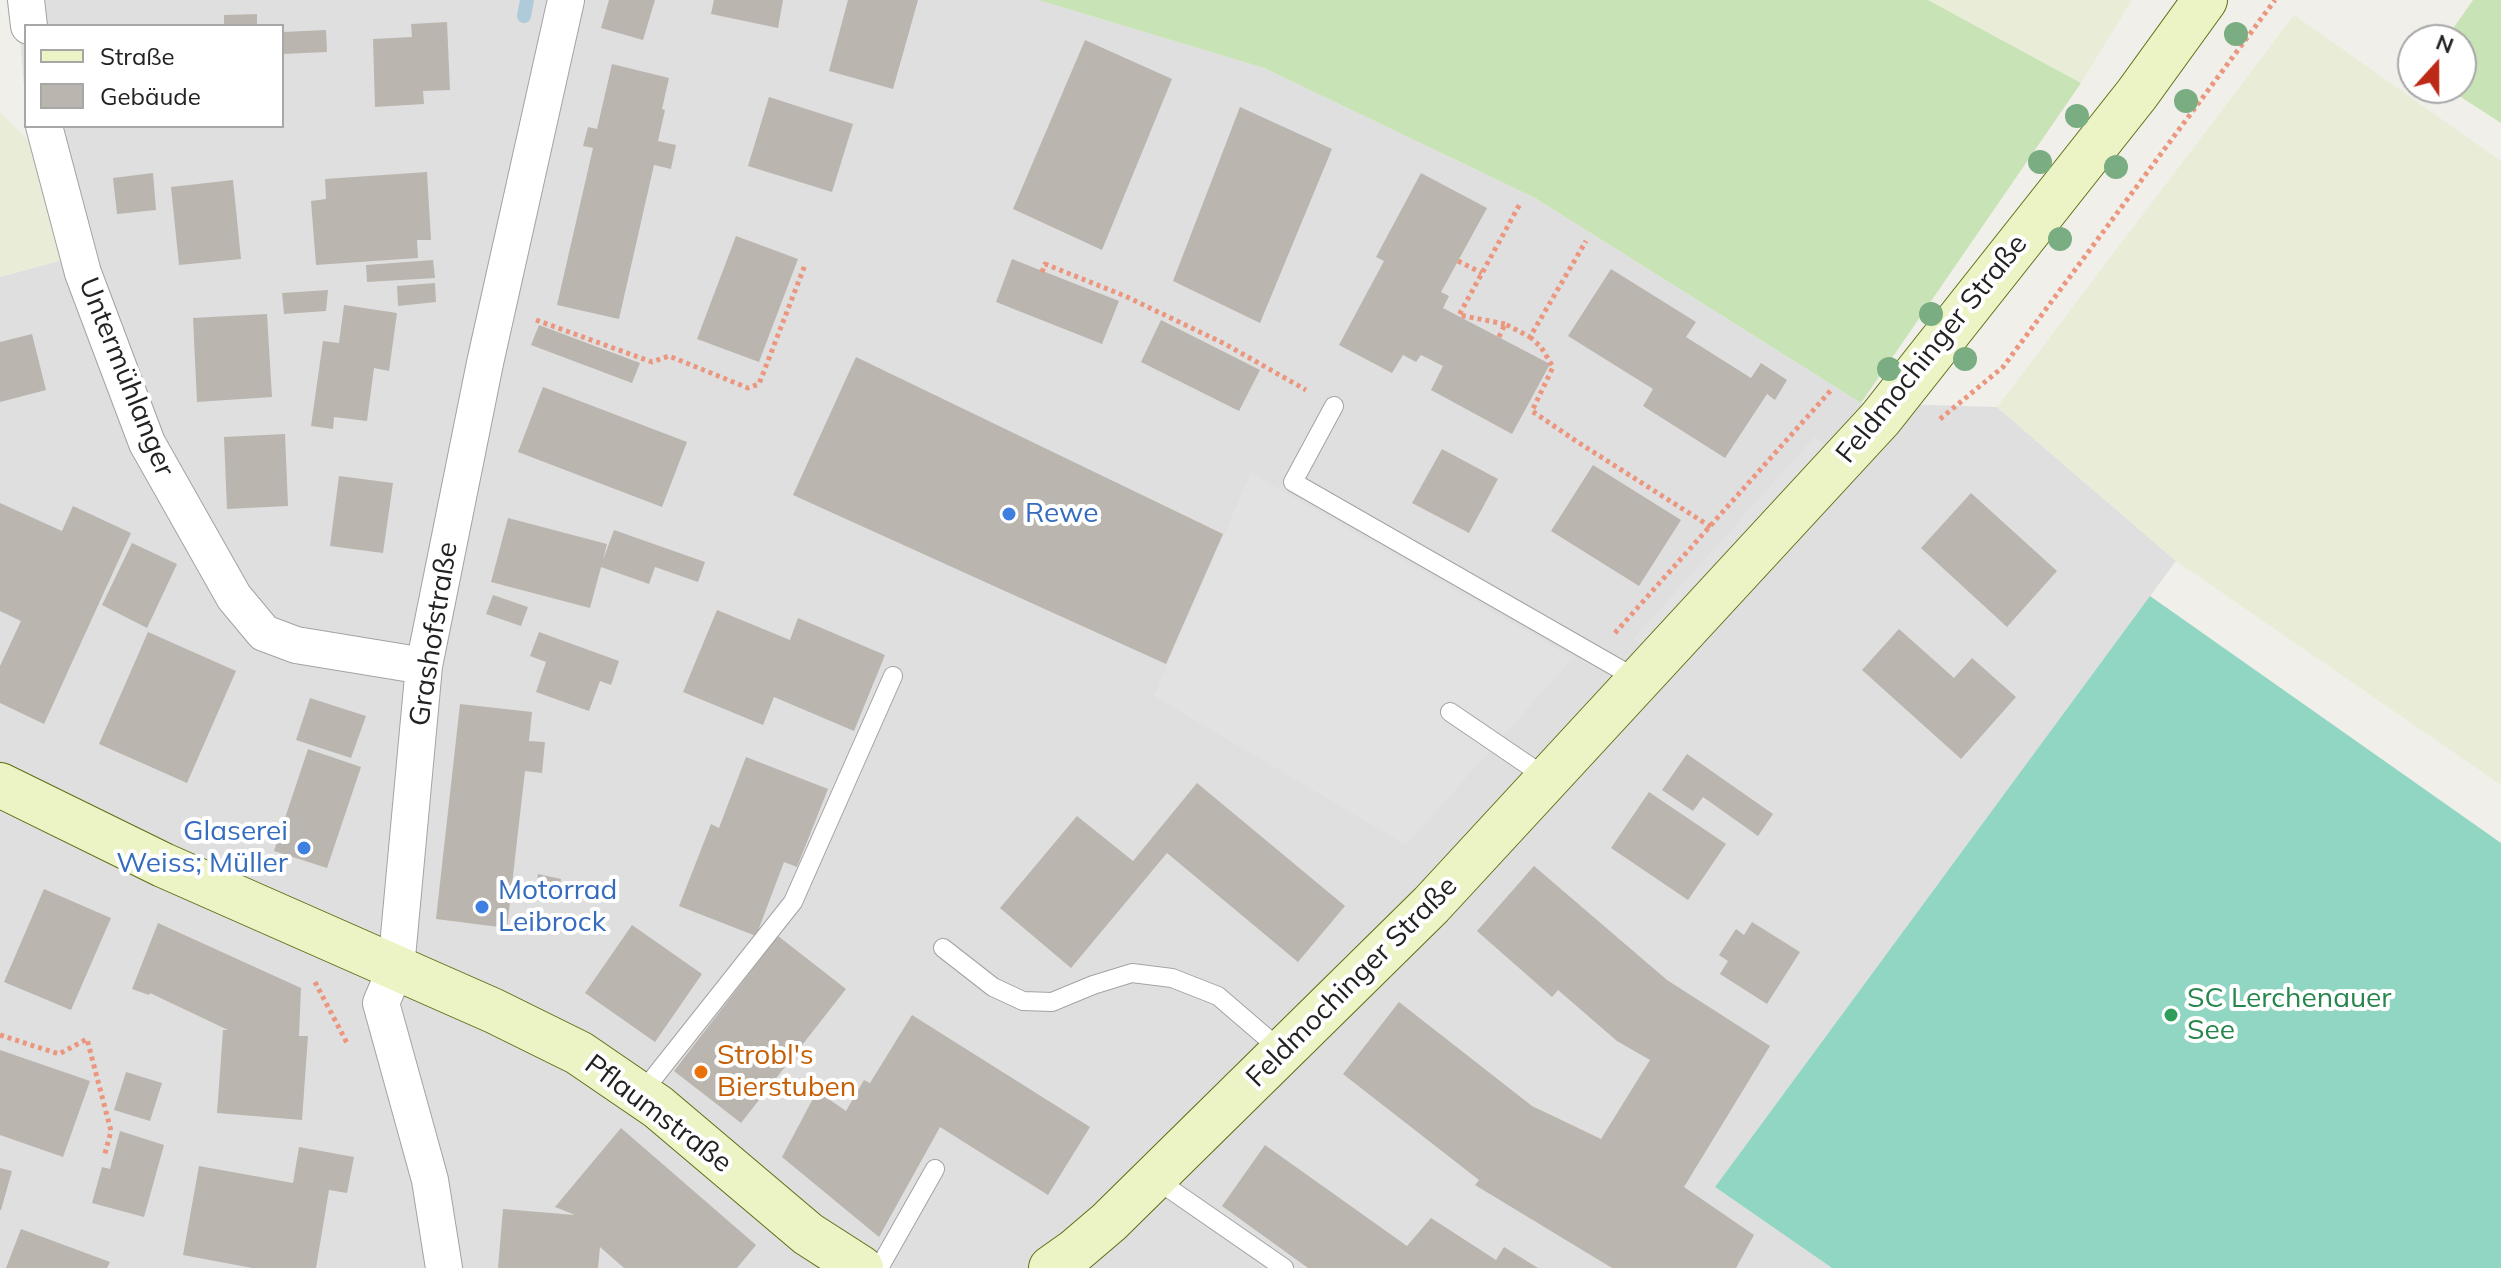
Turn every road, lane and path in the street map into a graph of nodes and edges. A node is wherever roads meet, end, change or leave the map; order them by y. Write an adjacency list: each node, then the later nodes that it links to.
1 (26, 0): 5 (street)
2 (566, 0): 15 (street, Grashofstraße)
3 (2205, 0): 26 (main road, Feldmochinger Straße)
4 (2275, 0): 21 (path)
5 (29, 24)
6 (45, 128): 24 (street, Untermühlanger)
7 (1521, 202): 12 (path)
8 (1586, 241): 18 (path)
9 (1458, 261): 12 (path)
10 (805, 265): 15 (path)
11 (1042, 272): 13 (path)
12 (1482, 273): 16 (path)
13 (1078, 277): 14 (path); 19 (path)
14 (1075, 284)
15 (498, 306): 24 (street, Grashofstraße)
16 (1505, 324): 17 (path); 18 (path)
17 (1499, 337)
18 (1530, 337): 23 (path)
19 (1225, 344): 20 (path); 22 (path)
20 (1221, 351)
21 (2003, 367)
22 (1334, 406): 26 (lane)
23 (1711, 527)
24 (424, 666): 31 (street, Grashofstraße)
25 (893, 676): 36 (lane)
26 (1637, 679): 28 (main road, Feldmochinger Straße)
27 (1450, 712): 28 (lane)
28 (1547, 778): 35 (main road, Feldmochinger Straße)
29 (0, 785): 31 (main road, Pflaumstraße)
30 (943, 948): 35 (lane)
31 (396, 968): 36 (main road, Pflaumstraße); 41 (street, Grashofstraße)
32 (312, 978): 34 (path)
33 (0, 1035): 37 (path)
34 (351, 1051)
35 (1282, 1052): 39 (main road, Feldmochinger Straße)
36 (640, 1095): 40 (main road, Pflaumstraße)
37 (104, 1157)
38 (935, 1169): 43 (lane)
39 (1154, 1178): 44 (main road, Feldmochinger Straße); 45 (lane)
40 (820, 1251): 42 (main road, Pflaumstraße)
41 (444, 1268)
42 (861, 1268)
43 (879, 1268)
44 (1051, 1268)
45 (1284, 1268)

